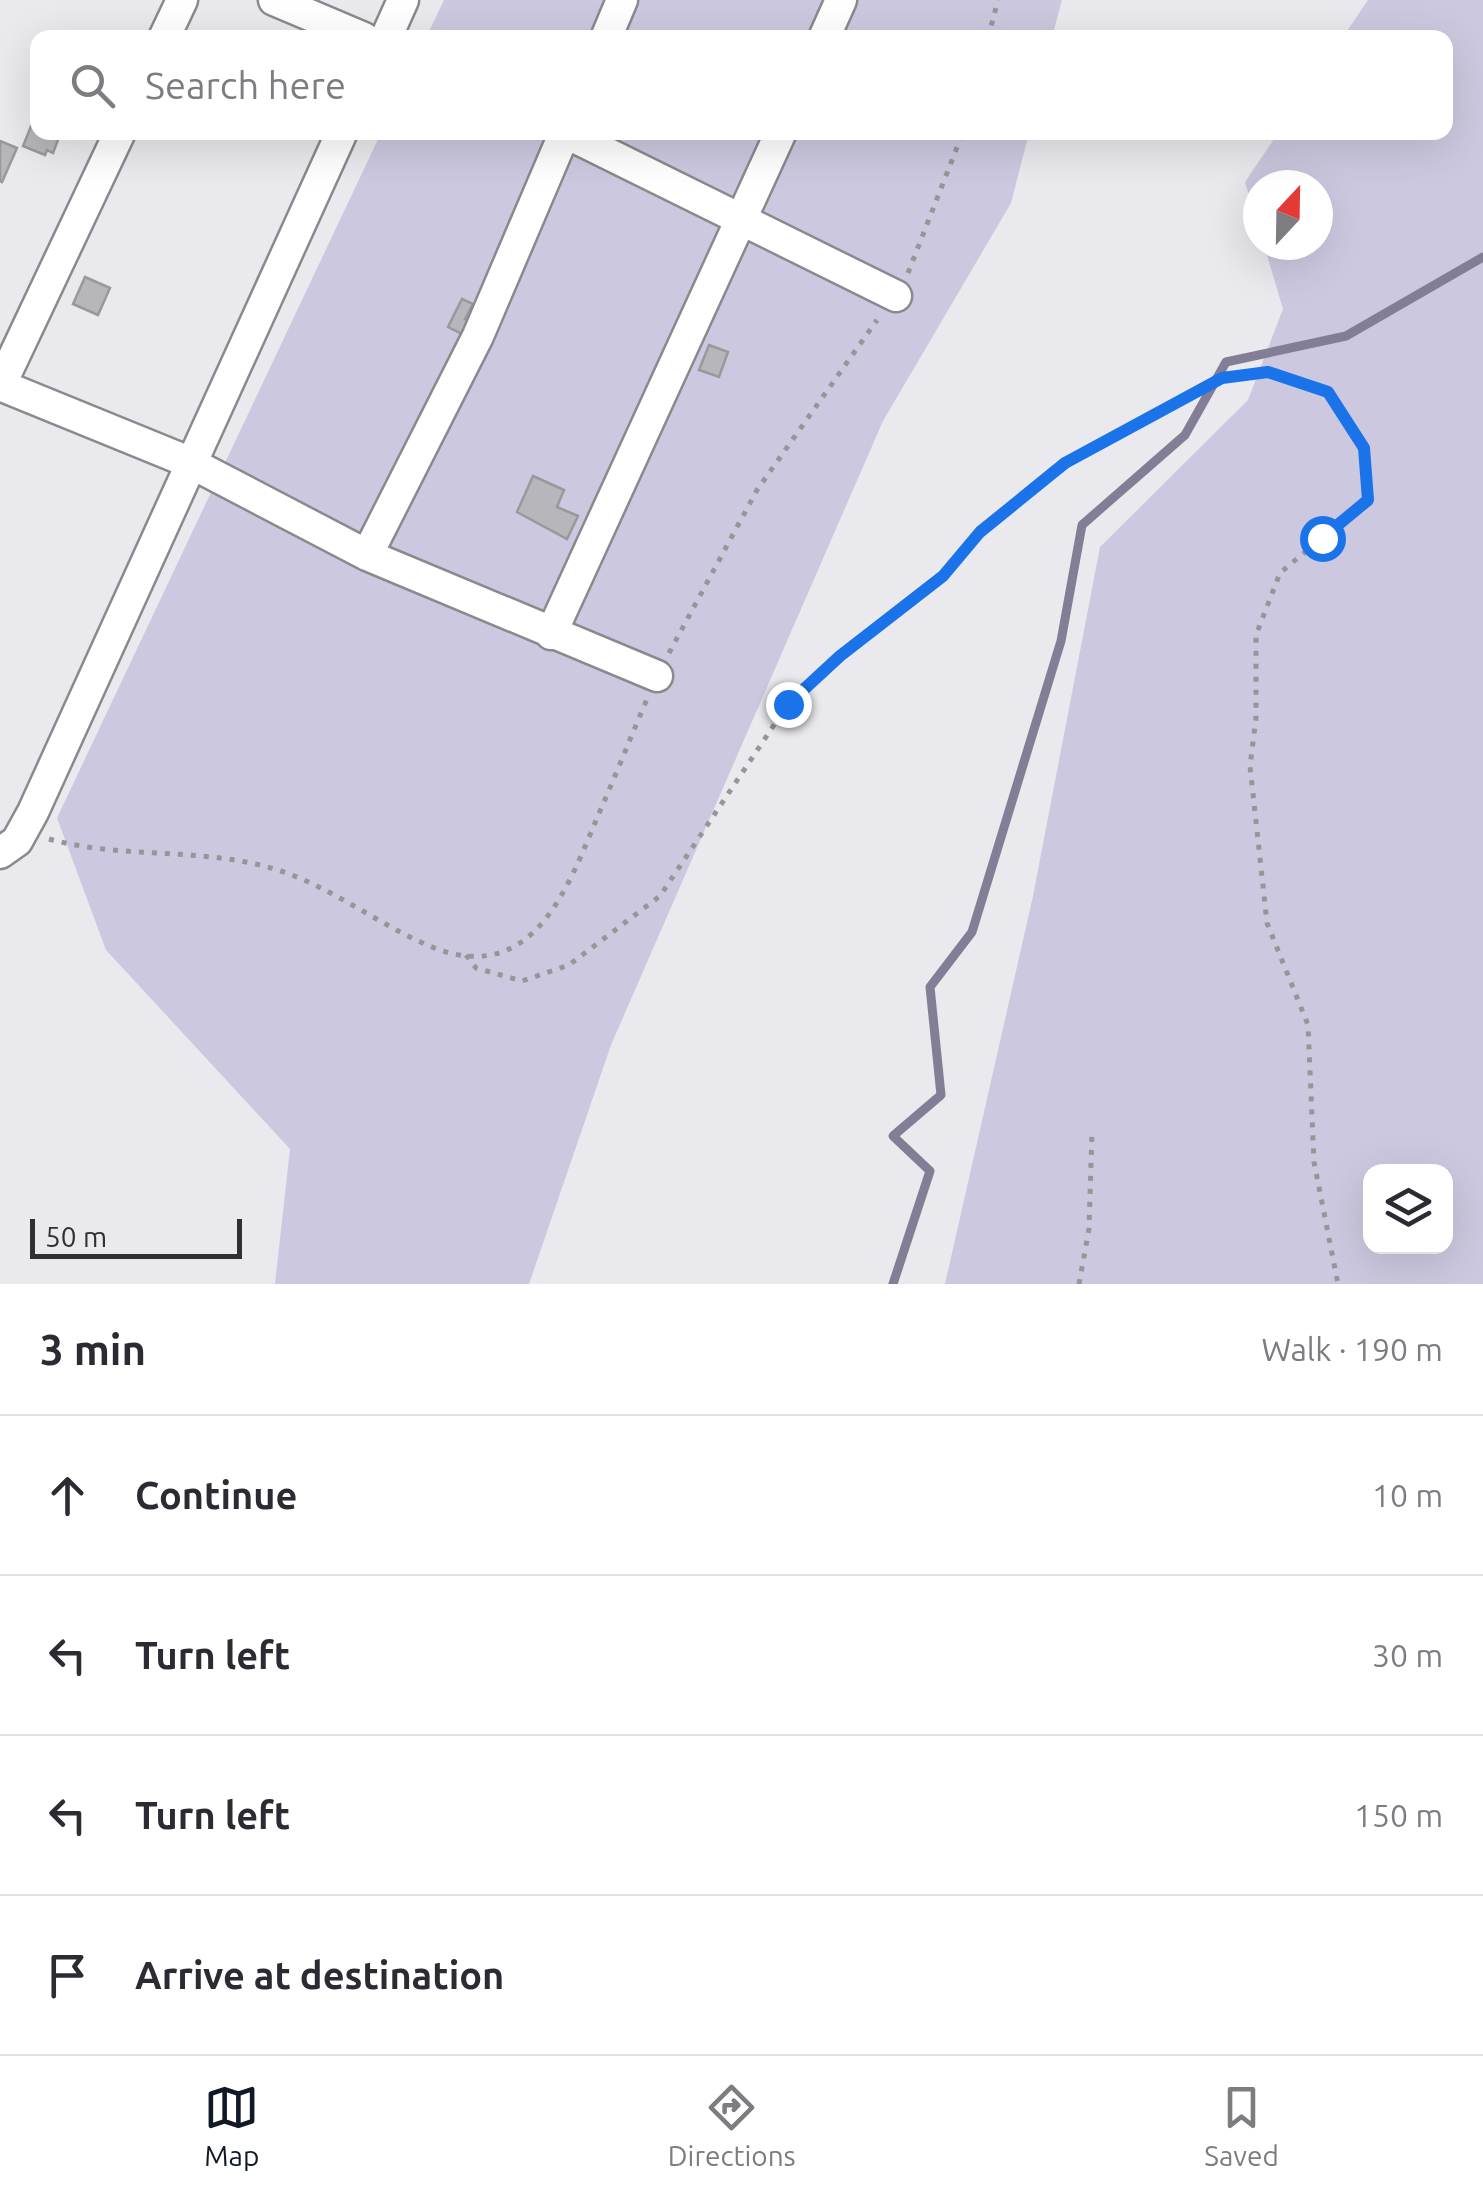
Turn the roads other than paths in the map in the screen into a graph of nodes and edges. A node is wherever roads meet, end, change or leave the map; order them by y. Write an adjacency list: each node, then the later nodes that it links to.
1 (182, 0): 6 (street)
2 (274, 0): 7 (street)
3 (403, 0): 8 (street)
4 (622, 0): 9 (street)
5 (841, 0): 10 (street)
6 (168, 30)
7 (345, 30)
8 (390, 30)
9 (609, 30)
10 (828, 30)
11 (116, 140): 18 (street)
12 (338, 140): 19 (street)
13 (562, 140): 20 (street)
14 (579, 140): 16 (street)
15 (778, 140): 16 (street)
16 (742, 220): 17 (street); 21 (street)
17 (896, 296)
18 (0, 386): 19 (street)
19 (189, 462): 20 (street); 23 (street)
20 (366, 555): 21 (street)
21 (551, 634): 22 (street)
22 (656, 676)
23 (0, 854)

